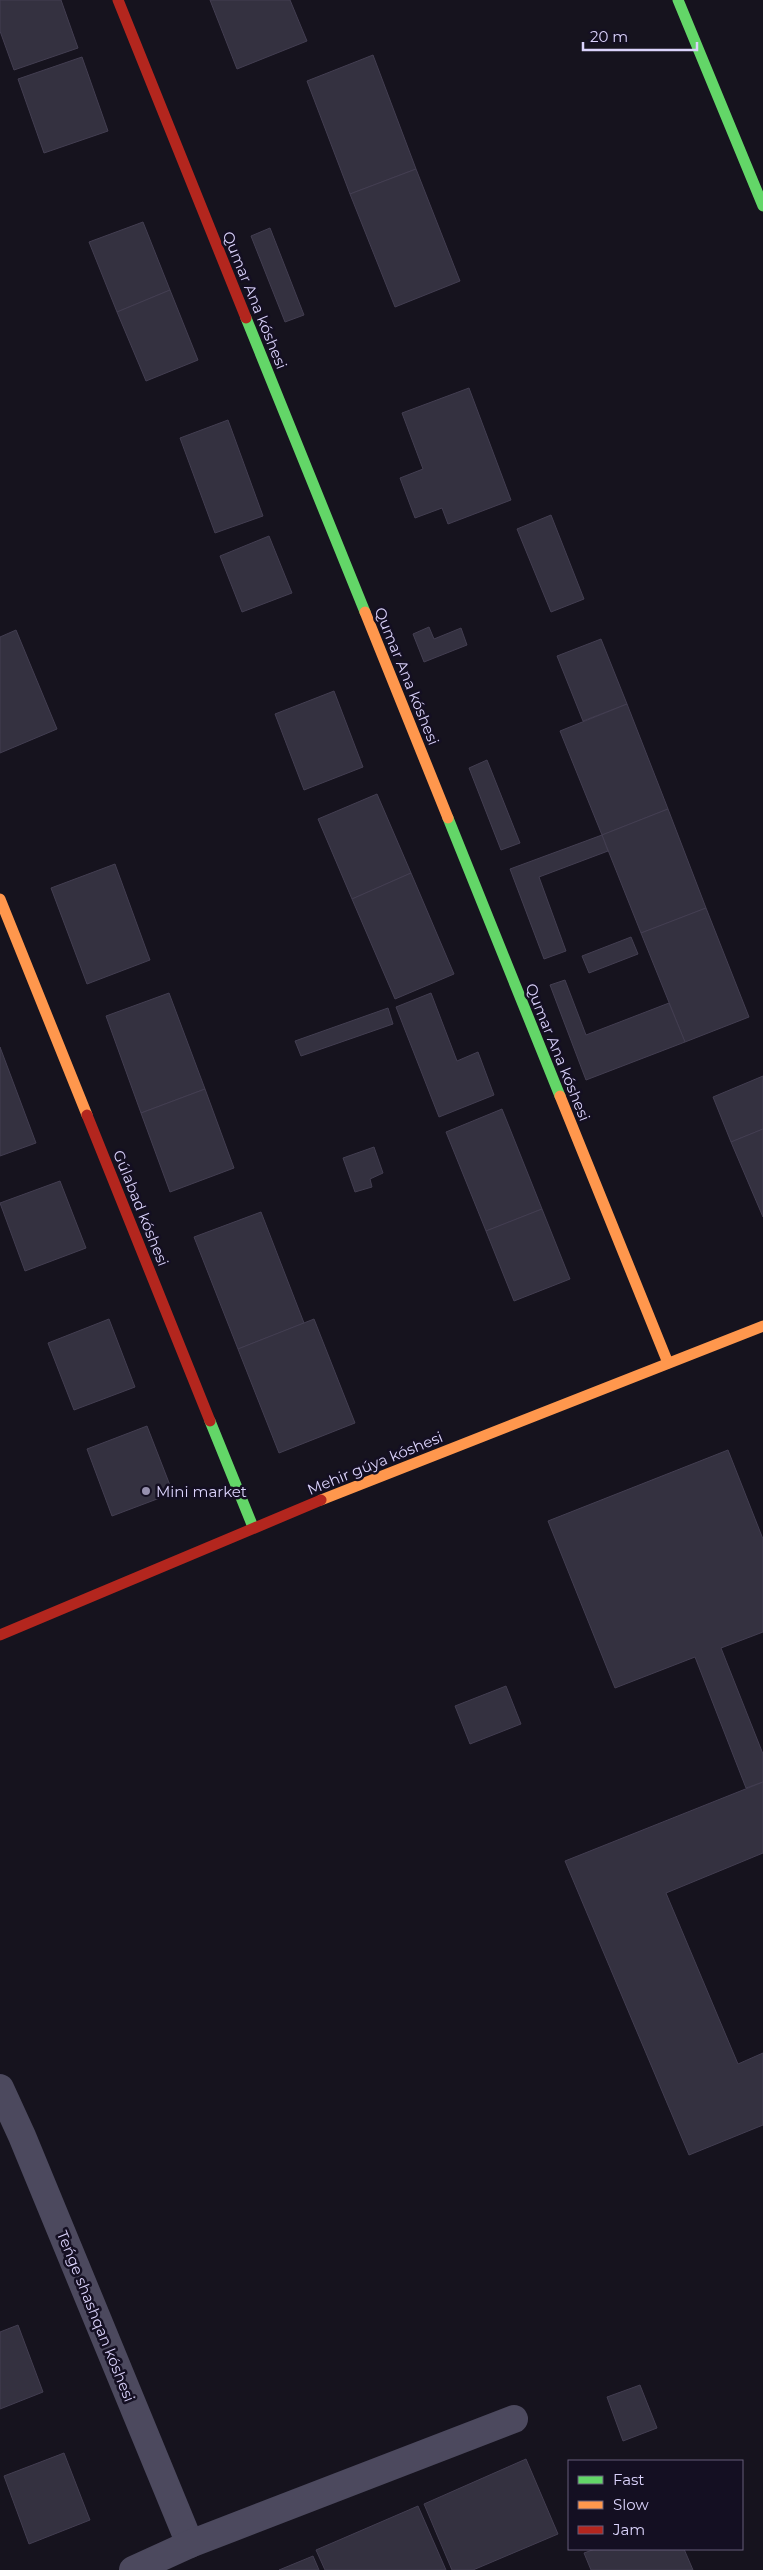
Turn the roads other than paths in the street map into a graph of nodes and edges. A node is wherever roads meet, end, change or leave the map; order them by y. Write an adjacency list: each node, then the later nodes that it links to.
1 (118, 0): 6 (street, Qumar Ana kóshesi)
2 (678, 0): 3 (street)
3 (763, 206)
4 (0, 900): 7 (street, Gúlabad kóshesi)
5 (763, 1326): 6 (street, Mehir gúyа kóshesi)
6 (668, 1363): 7 (street, Mehir gúyа kóshesi)
7 (253, 1527): 8 (street, Mehir gúyа kóshesi)
8 (0, 1635)
9 (0, 2088): 11 (street, Teńge shashqan kóshesi)
10 (514, 2419): 11 (street)
11 (190, 2544): 12 (street)
12 (133, 2570)

